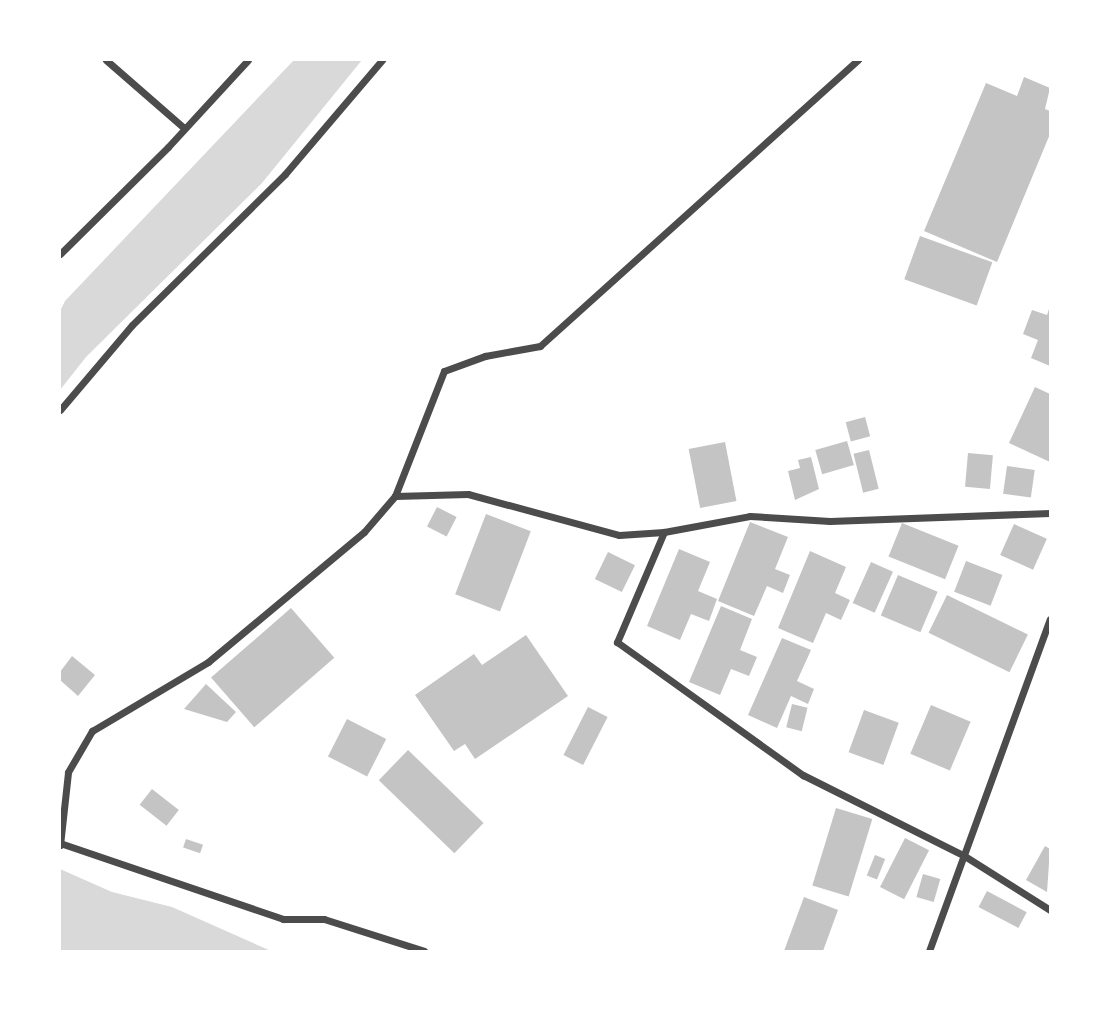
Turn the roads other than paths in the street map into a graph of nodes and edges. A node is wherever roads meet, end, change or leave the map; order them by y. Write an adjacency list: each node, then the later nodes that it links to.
1 (106, 60): 5 (street)
2 (248, 60): 5 (street)
3 (382, 60): 7 (street)
4 (859, 60): 8 (street)
5 (184, 128): 6 (street)
6 (60, 254)
7 (60, 410)
8 (395, 496): 10 (street); 12 (street)
9 (1051, 513): 10 (street)
10 (664, 532): 13 (street)
11 (1051, 619): 13 (street)
12 (60, 844): 15 (street)
13 (964, 855): 14 (street); 16 (street)
14 (1051, 910)
15 (424, 951)
16 (929, 951)

